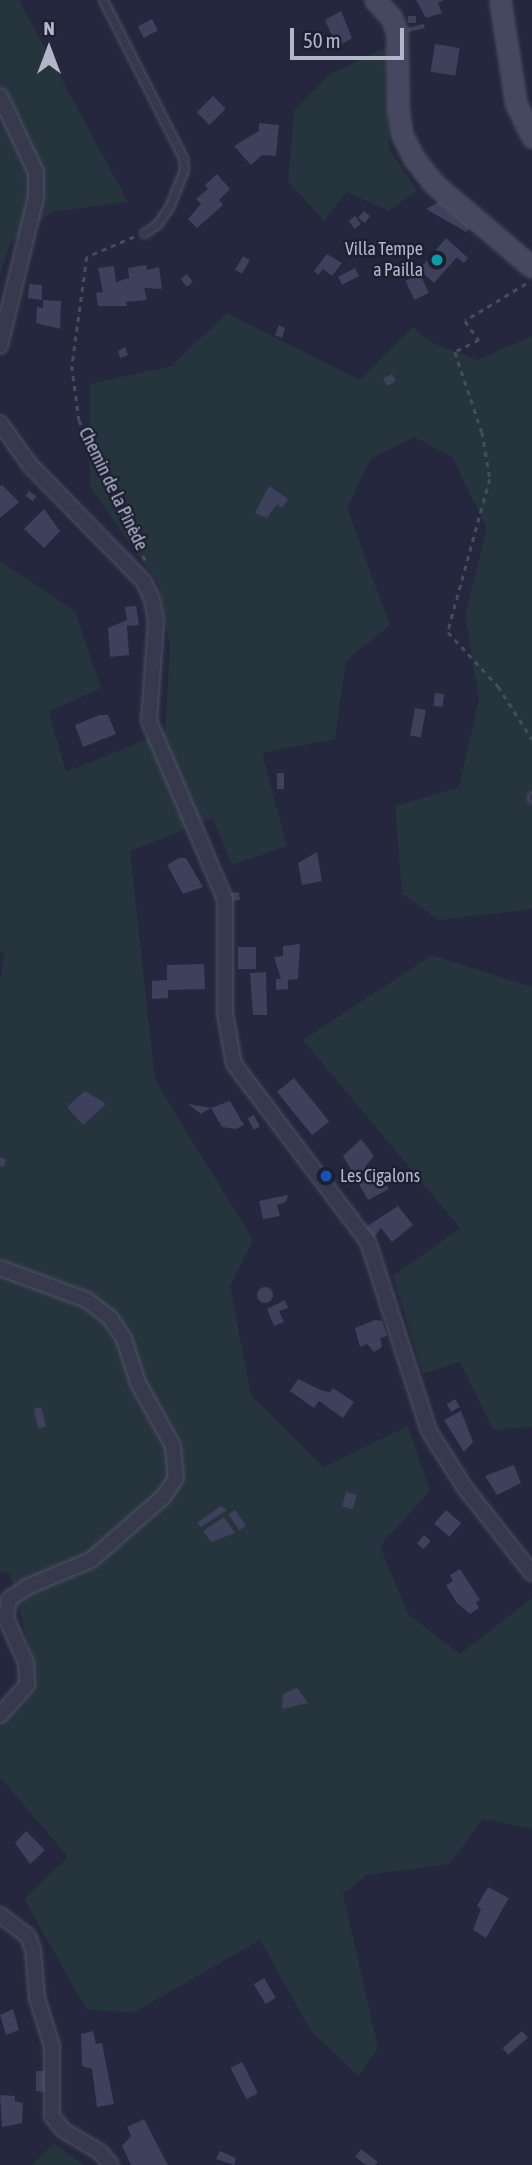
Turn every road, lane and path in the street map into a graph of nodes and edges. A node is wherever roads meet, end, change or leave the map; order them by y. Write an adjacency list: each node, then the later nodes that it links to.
1 (103, 0): 6 (lane)
2 (375, 0): 7 (street)
3 (500, 0): 5 (street)
4 (0, 96): 9 (street)
5 (532, 137)
6 (144, 233): 11 (path, Chemin de la Pinède)
7 (532, 267)
8 (532, 280): 12 (path)
9 (0, 346)
10 (0, 423): 11 (street)
11 (147, 590): 14 (street)
12 (532, 739)
13 (0, 1268): 15 (street)
14 (532, 1573)
15 (0, 1716)
16 (0, 1914): 17 (street)
17 (111, 2165)

